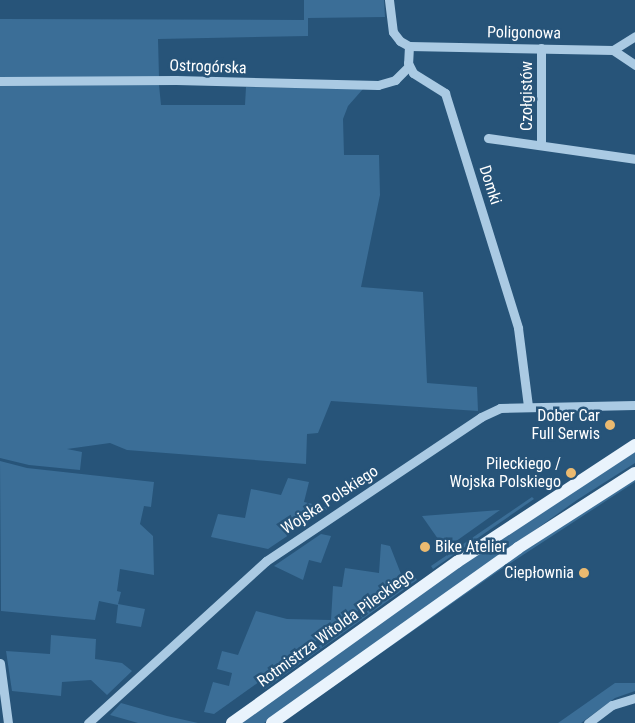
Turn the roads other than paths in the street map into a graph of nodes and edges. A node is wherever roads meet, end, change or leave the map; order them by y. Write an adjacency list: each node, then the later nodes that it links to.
1 (389, 0): 3 (street)
2 (635, 36): 5 (street)
3 (409, 46): 4 (street, Poligonowa); 7 (street)
4 (541, 48): 5 (street, Poligonowa); 10 (street, Czołgistów)
5 (613, 50): 6 (street)
6 (635, 65)
7 (409, 66): 8 (street, Ostrogórska); 13 (street, Domki)
8 (0, 82)
9 (488, 138): 10 (street)
10 (541, 145): 11 (street)
11 (635, 159)
12 (635, 405): 13 (street, Wojska Polskiego)
13 (528, 406): 19 (street, Wojska Polskiego)
14 (635, 445): 20 (main road, Rotmistrza Witolda Pileckiego)
15 (635, 473): 21 (main road)
16 (0, 663): 18 (street)
17 (635, 698): 22 (street)
18 (8, 723)
19 (88, 723)
20 (232, 723)
21 (272, 723)
22 (588, 723)

